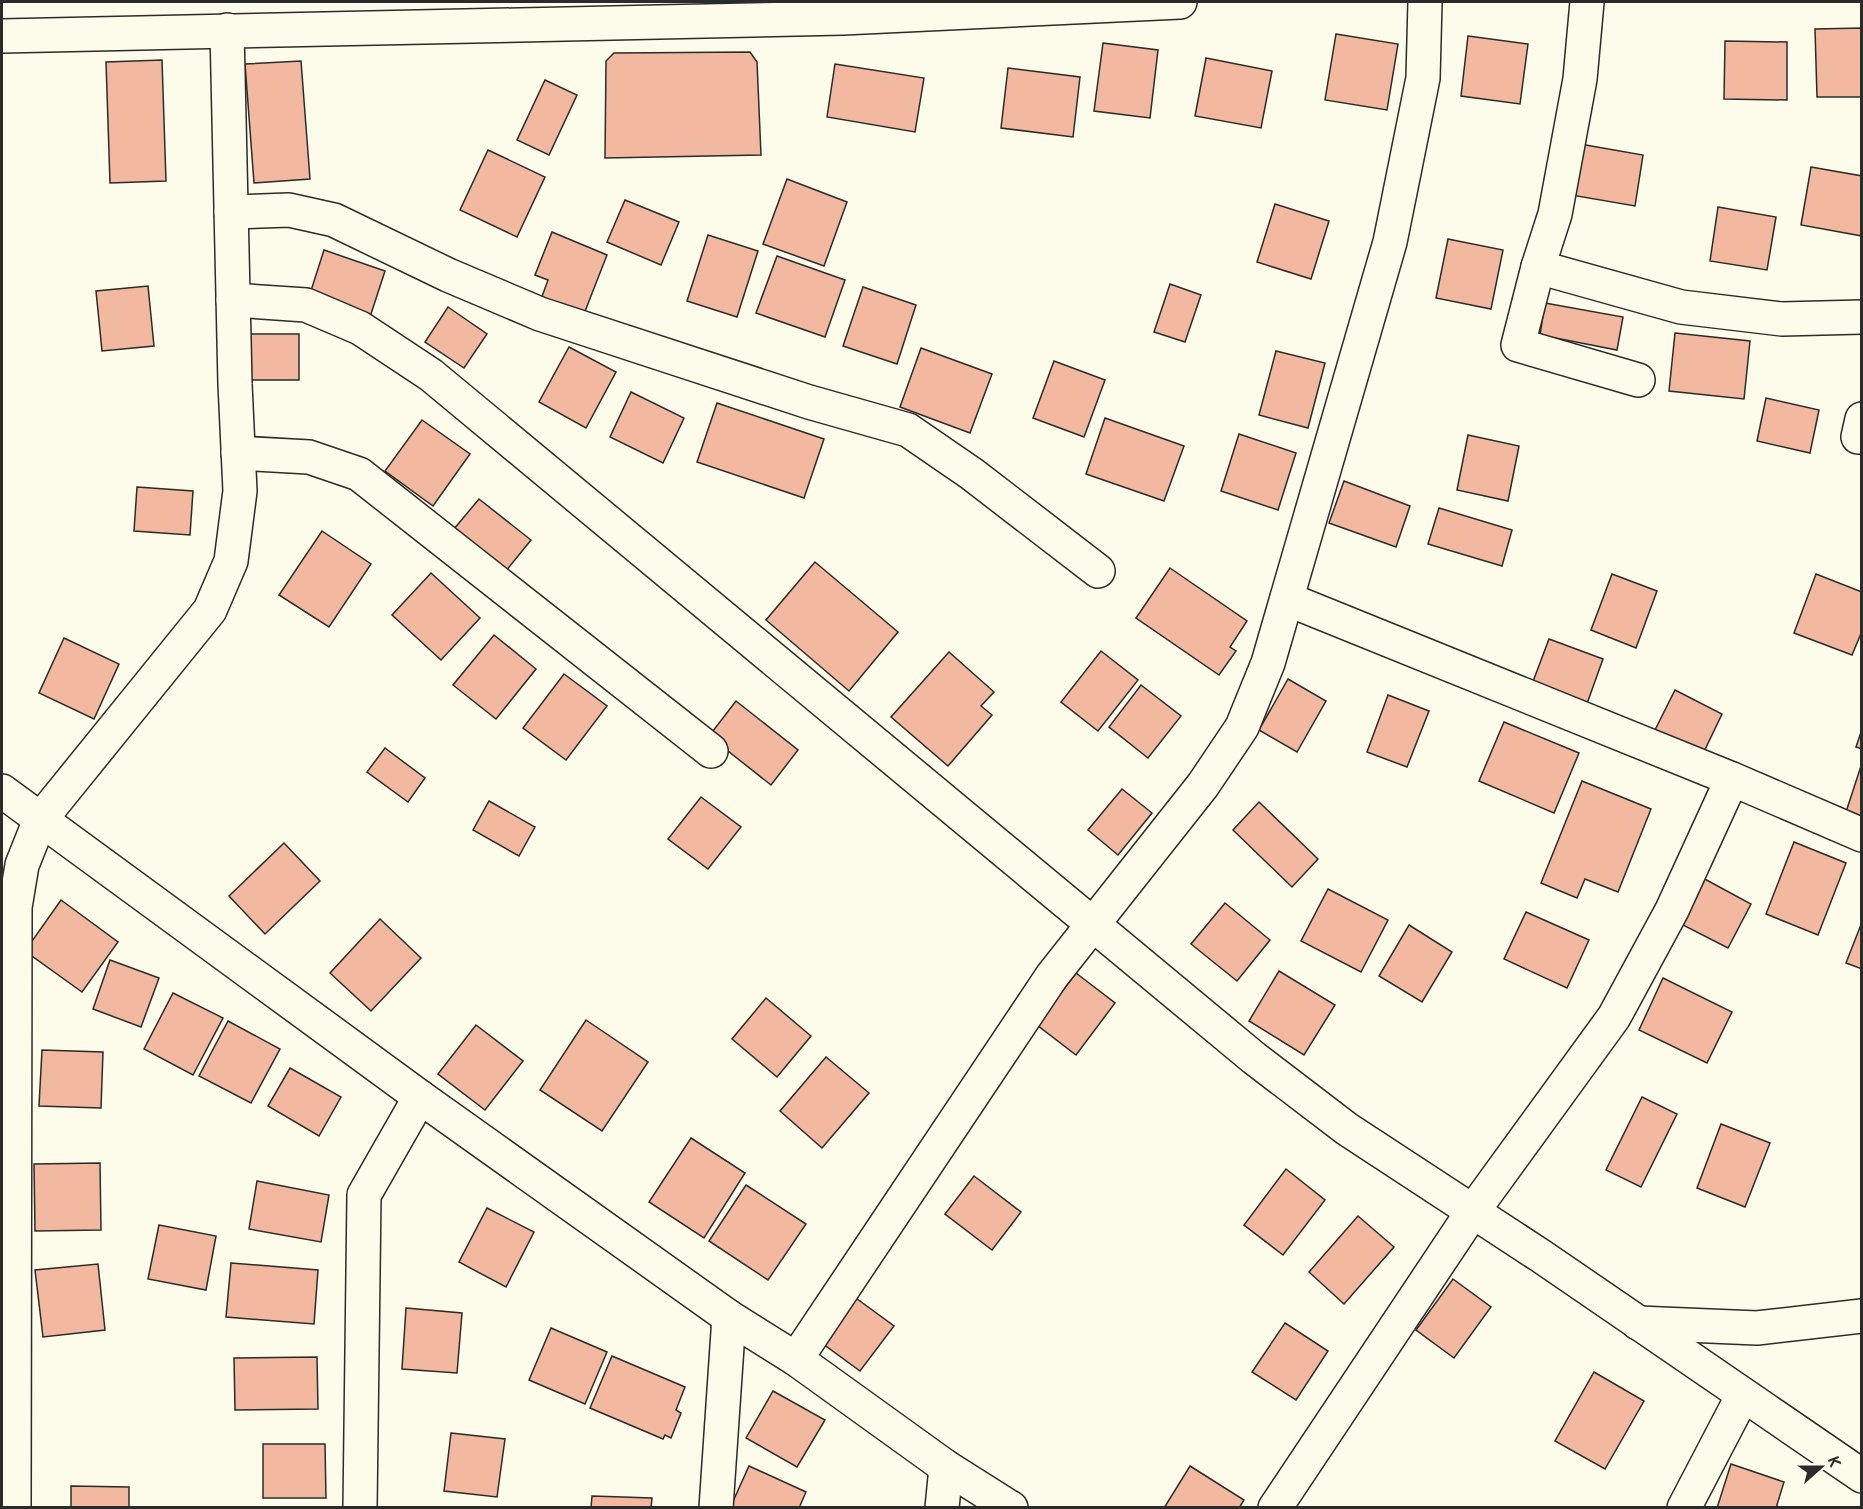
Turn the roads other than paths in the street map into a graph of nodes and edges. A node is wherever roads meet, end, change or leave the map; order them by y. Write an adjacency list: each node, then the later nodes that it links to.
1 (1143, 2): 2 (street); 5 (street)
2 (1180, 2)
3 (1425, 2): 15 (street)
4 (1587, 2): 9 (street)
5 (845, 10): 6 (street)
6 (227, 30): 7 (street); 8 (street)
7 (2, 36)
8 (231, 212): 10 (street); 14 (street)
9 (1538, 267): 11 (street); 12 (street)
10 (233, 300): 13 (street); 21 (street)
11 (1862, 317)
12 (1638, 380)
13 (238, 453): 16 (street); 19 (street)
14 (1098, 571)
15 (1287, 599): 17 (street); 21 (street)
16 (711, 751)
17 (1732, 779): 20 (street); 23 (street)
18 (2, 791): 19 (street)
19 (40, 820): 22 (street); 31 (street)
20 (1862, 835)
21 (1093, 924): 23 (street); 27 (street)
22 (420, 1097): 25 (street); 32 (street)
23 (1473, 1211): 26 (street); 36 (street)
24 (1862, 1316): 26 (street)
25 (729, 1317): 27 (street); 33 (street)
26 (1638, 1323): 28 (street)
27 (796, 1359): 29 (street)
28 (1743, 1395): 30 (street); 37 (street)
29 (946, 1467): 34 (street); 35 (street)
30 (1862, 1476)
31 (14, 1508)
32 (360, 1508)
33 (716, 1508)
34 (942, 1508)
35 (1011, 1508)
36 (1275, 1508)
37 (1684, 1508)

